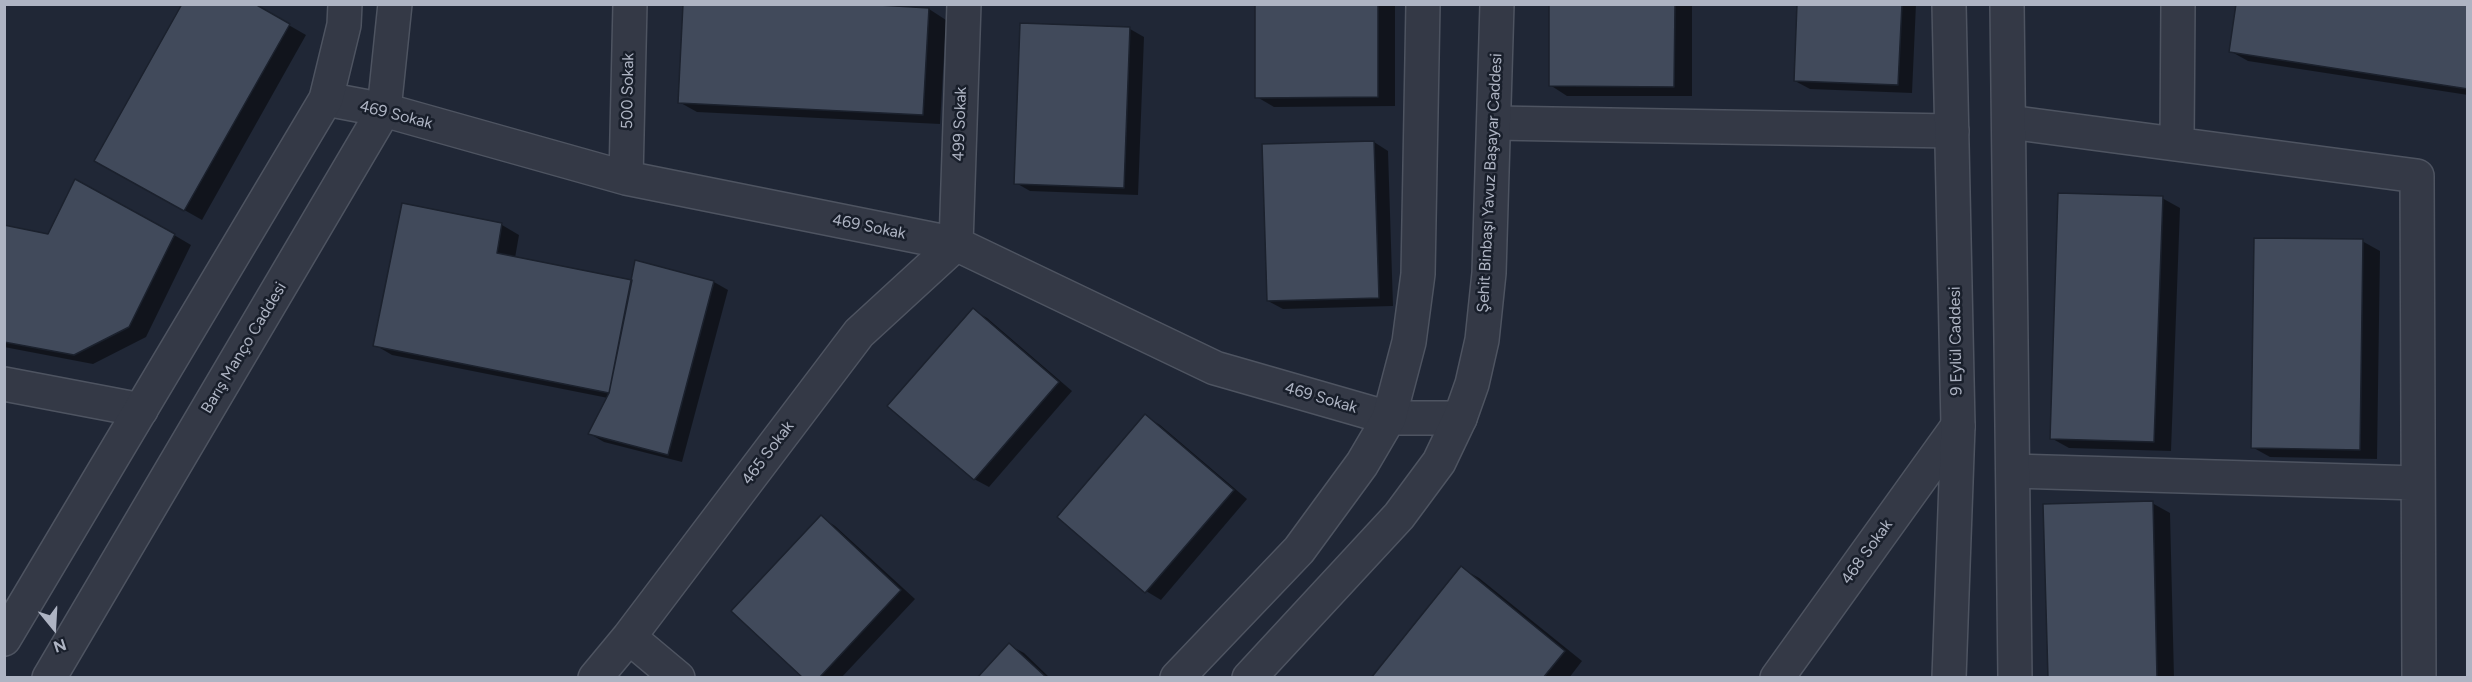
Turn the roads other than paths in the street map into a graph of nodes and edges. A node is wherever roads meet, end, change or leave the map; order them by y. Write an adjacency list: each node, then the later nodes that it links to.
1 (345, 4): 10 (street)
2 (395, 4): 11 (street, Barış Manço Caddesi)
3 (630, 4): 16 (street, 500 Sokak)
4 (964, 4): 17 (street, 499 Sokak)
5 (1423, 4): 20 (street)
6 (1497, 4): 13 (street, Şehit Binbaşı Yavuz Başayar Caddesi)
7 (1949, 4): 14 (street, 9 Eylül Caddesi)
8 (2007, 4): 12 (street)
9 (2178, 4): 15 (street)
10 (327, 99): 11 (street, 469 Sokak); 19 (street)
11 (384, 110): 16 (street, 469 Sokak); 27 (street, Barış Manço Caddesi)
12 (2009, 122): 15 (street); 23 (street)
13 (1495, 123): 14 (street); 21 (street, Şehit Binbaşı Yavuz Başayar Caddesi)
14 (1952, 131): 22 (street, 9 Eylül Caddesi)
15 (2177, 144): 24 (street)
16 (626, 178): 17 (street, 469 Sokak)
17 (956, 244): 20 (street, 469 Sokak); 25 (street, 465 Sokak)
18 (4, 384): 19 (street)
19 (141, 410): 26 (street)
20 (1389, 418): 21 (street, 469 Sokak); 30 (street)
21 (1460, 418): 31 (street, Şehit Binbaşı Yavuz Başayar Caddesi)
22 (1958, 426): 32 (street, 468 Sokak); 33 (street, 9 Eylül Caddesi)
23 (2013, 471): 24 (street); 34 (street)
24 (2418, 483): 35 (street)
25 (629, 637): 28 (street, 465 Sokak); 29 (street)
26 (4, 639)
27 (49, 678)
28 (596, 678)
29 (678, 678)
30 (1177, 678)
31 (1249, 678)
32 (1777, 678)
33 (1949, 678)
34 (2015, 678)
35 (2419, 678)

